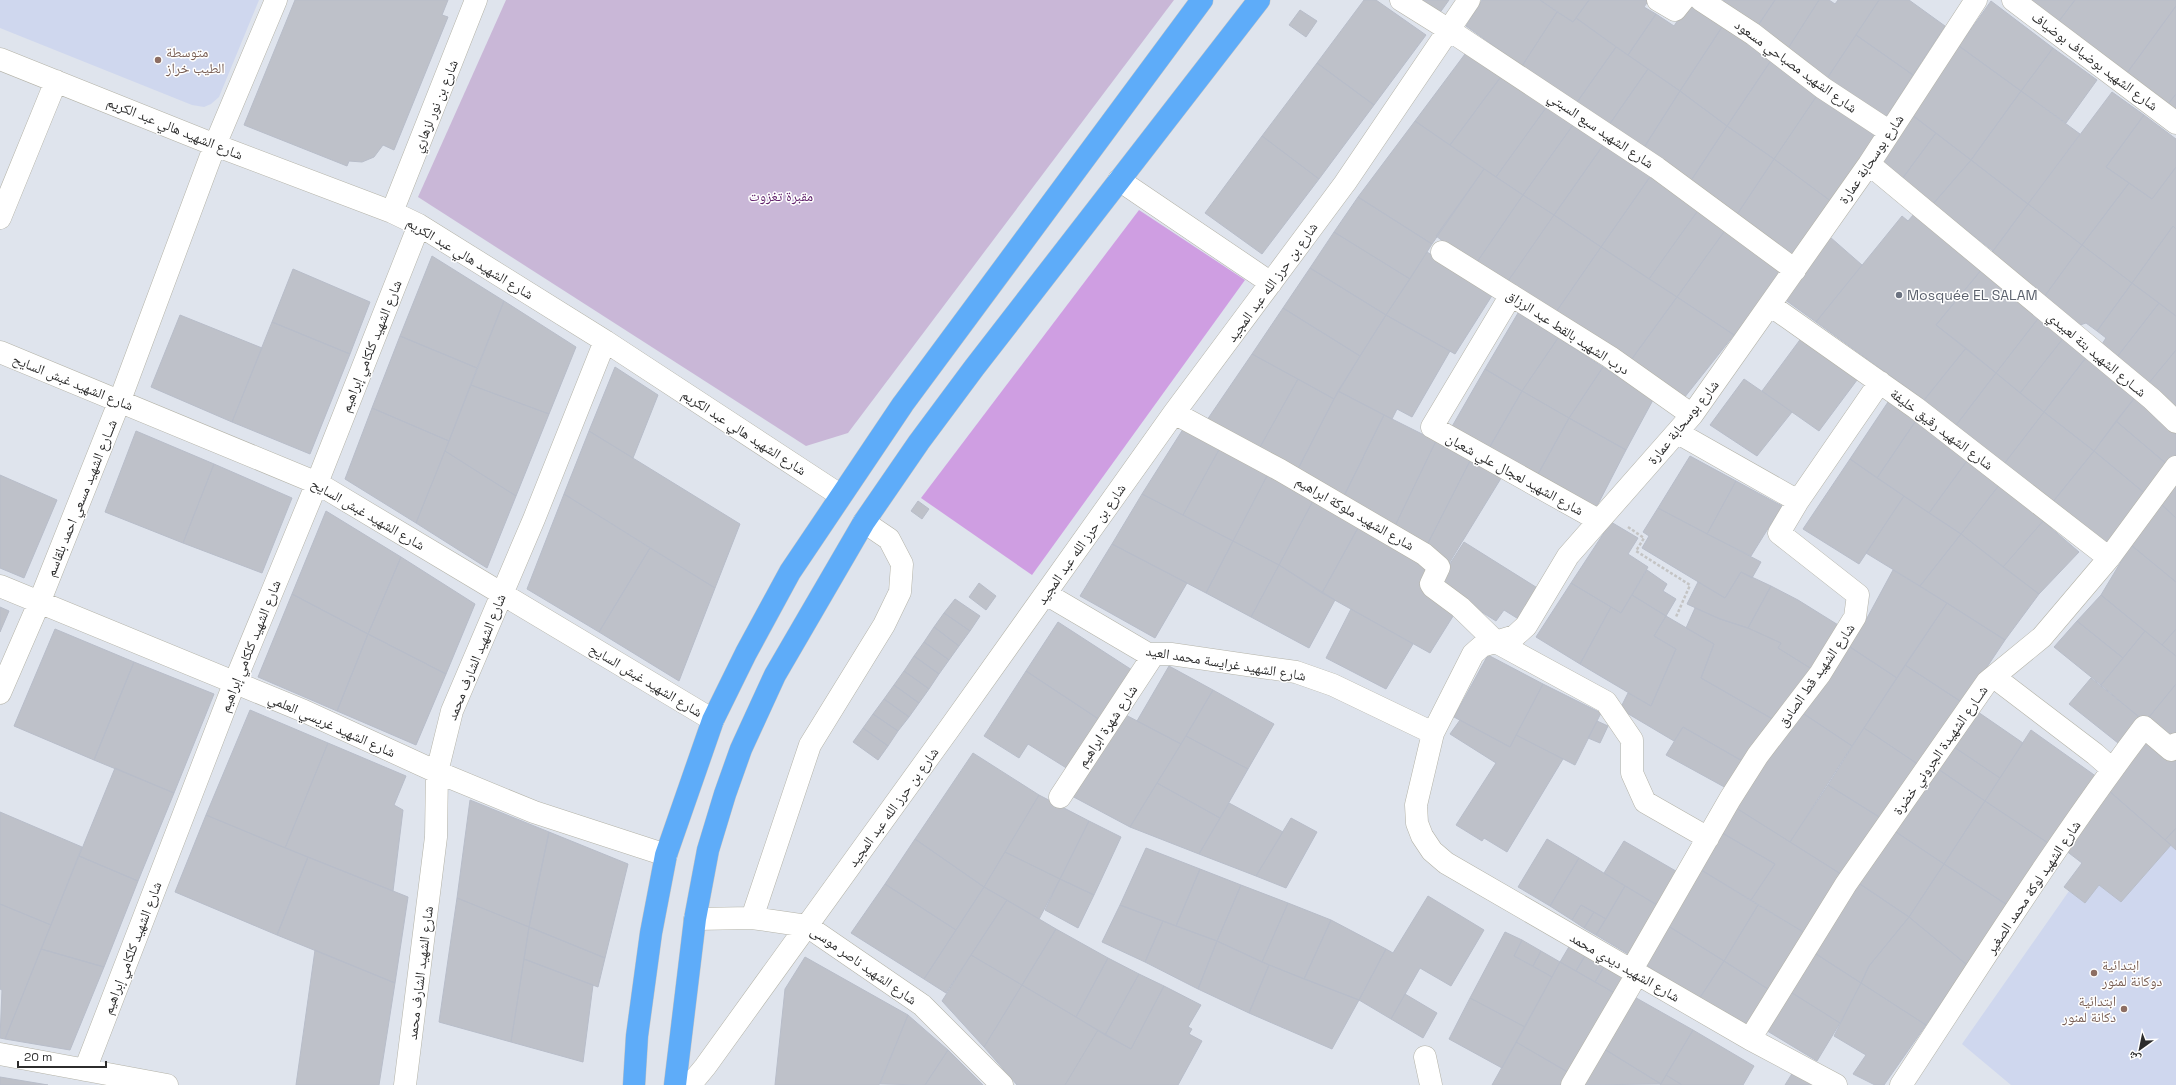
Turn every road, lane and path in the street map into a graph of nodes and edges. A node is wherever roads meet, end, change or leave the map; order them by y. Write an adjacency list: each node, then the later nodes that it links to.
1 (276, 0): 17 (street, شــارع الشهيد مسعي احمد بلقاسم)
2 (476, 0): 20 (street, شارع بن نور لزهاري)
3 (1202, 0): 38 (highway)
4 (1260, 0): 19 (highway)
5 (1401, 0): 12 (street, شارع الشهيد سبع السبتي)
6 (1468, 0): 12 (street, شارع بن حرز الله عبد المجيد)
7 (1658, 0): 8 (street)
8 (1683, 0)
9 (1701, 0): 16 (street, شارع الشهيد مصباحي مسعود)
10 (1976, 0): 16 (street, شارع بوسحابة عمارة)
11 (2013, 0): 15 (street, شارع الشهيد بوضياف بوضياف)
12 (1449, 30): 24 (street, شارع الشهيد سبع السبتي); 25 (street, شارع بن حرز الله عبد المجيد)
13 (0, 59): 14 (street, شارع الشهيد هالي عبد الكريم)
14 (56, 81): 17 (street, شارع الشهيد هالي عبد الكريم); 21 (street)
15 (2176, 123)
16 (1890, 132): 18 (street, شارع بوسحابة عمارة)
17 (215, 145): 20 (street, شارع الشهيد هالي عبد الكريم); 31 (street, شــارع الشهيد مسعي احمد بلقاسم)
18 (1869, 164): 24 (street, شارع بوسحابة عمارة); 34 (street, شــارع الشهيد بتة لعبيدي)
19 (1120, 180): 25 (street); 41 (highway)
20 (392, 212): 22 (street, شارع الشهيد هالي عبد الكريم)
21 (0, 218)
22 (419, 224): 28 (street, شارع الشهيد هالي عبد الكريم); 37 (street, شارع الشهيد كلكامي إبراهيم)
23 (1442, 252): 26 (street, درب الشهيد بالقط عبد الرزاق)
24 (1795, 270): 27 (street, شارع بوسحابة عمارة)
25 (1272, 283): 32 (street, شارع بن حرز الله عبد المجيد)
26 (1511, 295): 33 (street, درب الشهيد بالقط عبد الرزاق); 40 (street, شارع الشهيد لعجال علي شعبان)
27 (1770, 305): 30 (street, شارع الشهيد رقيق خليفة); 33 (street, شارع بوسحابة عمارة)
28 (605, 341): 38 (street, شارع الشهيد هالي عبد الكريم); 44 (street, شارع الشهيد الشارف محمد)
29 (0, 352): 31 (street, شارع الشهيد غبش السايح)
30 (1880, 382): 39 (street, شارع الشهيد قط الصادق); 42 (street, شارع الشهيد رقيق خليفة)
31 (120, 400): 37 (street, شارع الشهيد غبش السايح); 46 (street, شــارع الشهيد مسعي احمد بلقاسم)
32 (1174, 413): 45 (street, شارع بن حرز الله عبد المجيد); 48 (street, شارع الشهيد ملوكة ابراهيم)
33 (1692, 415): 35 (street, شارع بوسحابة عمارة)
34 (2176, 422)
35 (1678, 433): 39 (street); 40 (street, شارع بوسحابة عمارة)
36 (2176, 467): 42 (street, شــارع الشهيدة الجروني خضرة)
37 (317, 483): 44 (street, شارع الشهيد غبش السايح); 51 (street, شارع الشهيد كلكامي إبراهيم)
38 (840, 495): 53 (highway)
39 (1798, 501): 60 (street, شارع الشهيد قط الصادق)
40 (1602, 516): 47 (path); 48 (street, شارع بوسحابة عمارة)
41 (864, 522): 62 (street); 63 (highway)
42 (2109, 558): 50 (street, شــارع الشهيدة الجروني خضرة)
43 (0, 586): 46 (street, شارع الشهيد غريسي العلمي)
44 (502, 594): 53 (street, شارع الشهيد غبش السايح); 57 (street, شارع الشهيد الشارف محمد)
45 (1046, 594): 49 (street, شارع الشهيد غرايسة محمد العيد); 64 (street, شارع بن حرز الله عبد المجيد)
46 (39, 603): 51 (street, شارع الشهيد غريسي العلمي); 52 (street, شــارع الشهيد مسعي احمد بلقاسم)
47 (1676, 617)
48 (1496, 642): 54 (street, شارع بوسحابة عمارة); 60 (street)
49 (1154, 654): 54 (street, شارع الشهيد غرايسة محمد العيد); 58 (street, شارع شهرة ابراهيم)
50 (1994, 677): 56 (street); 66 (street, شــارع الشهيدة الجروني خضرة)
51 (234, 684): 57 (street, شارع الشهيد غريسي العلمي); 69 (street, شارع الشهيد كلكامي إبراهيم)
52 (0, 693)
53 (713, 720): 61 (highway)
54 (1433, 733): 59 (street, شارع بوسحابة عمارة)
55 (2176, 744): 56 (street, شارع الشهيد لوكة محمد الصغير)
56 (2112, 769): 79 (street, شارع الشهيد لوكة محمد الصغير)
57 (437, 772): 61 (street, شارع الشهيد غريسي العلمي); 71 (street, شارع الشهيد الشارف محمد)
58 (1060, 797)
59 (1422, 836): 65 (street, شارع الشهيد ديدي محمد)
60 (1708, 838): 65 (street, شارع الشهيد قط الصادق)
61 (666, 855): 72 (highway)
62 (752, 918): 63 (street, شارع الشهيد ناصر موسى); 64 (street, شارع الشهيد ناصر موسى)
63 (695, 919): 73 (highway)
64 (807, 926): 74 (street, شارع بن حرز الله عبد المجيد); 75 (street, شارع الشهيد ناصر موسى)
65 (1634, 973): 66 (street, شارع الشهيد ديدي محمد); 77 (street, شارع الشهيد قط الصادق)
66 (1750, 1039): 78 (street, شارع الشهيد ديدي محمد)
67 (0, 1054): 69 (street)
68 (1425, 1057): 76 (street)
69 (85, 1070): 70 (street)
70 (167, 1085)
71 (405, 1085)
72 (634, 1085)
73 (675, 1085)
74 (690, 1085)
75 (1002, 1085)
76 (1431, 1085)
77 (1572, 1085)
78 (1836, 1085)
79 (1901, 1085)

